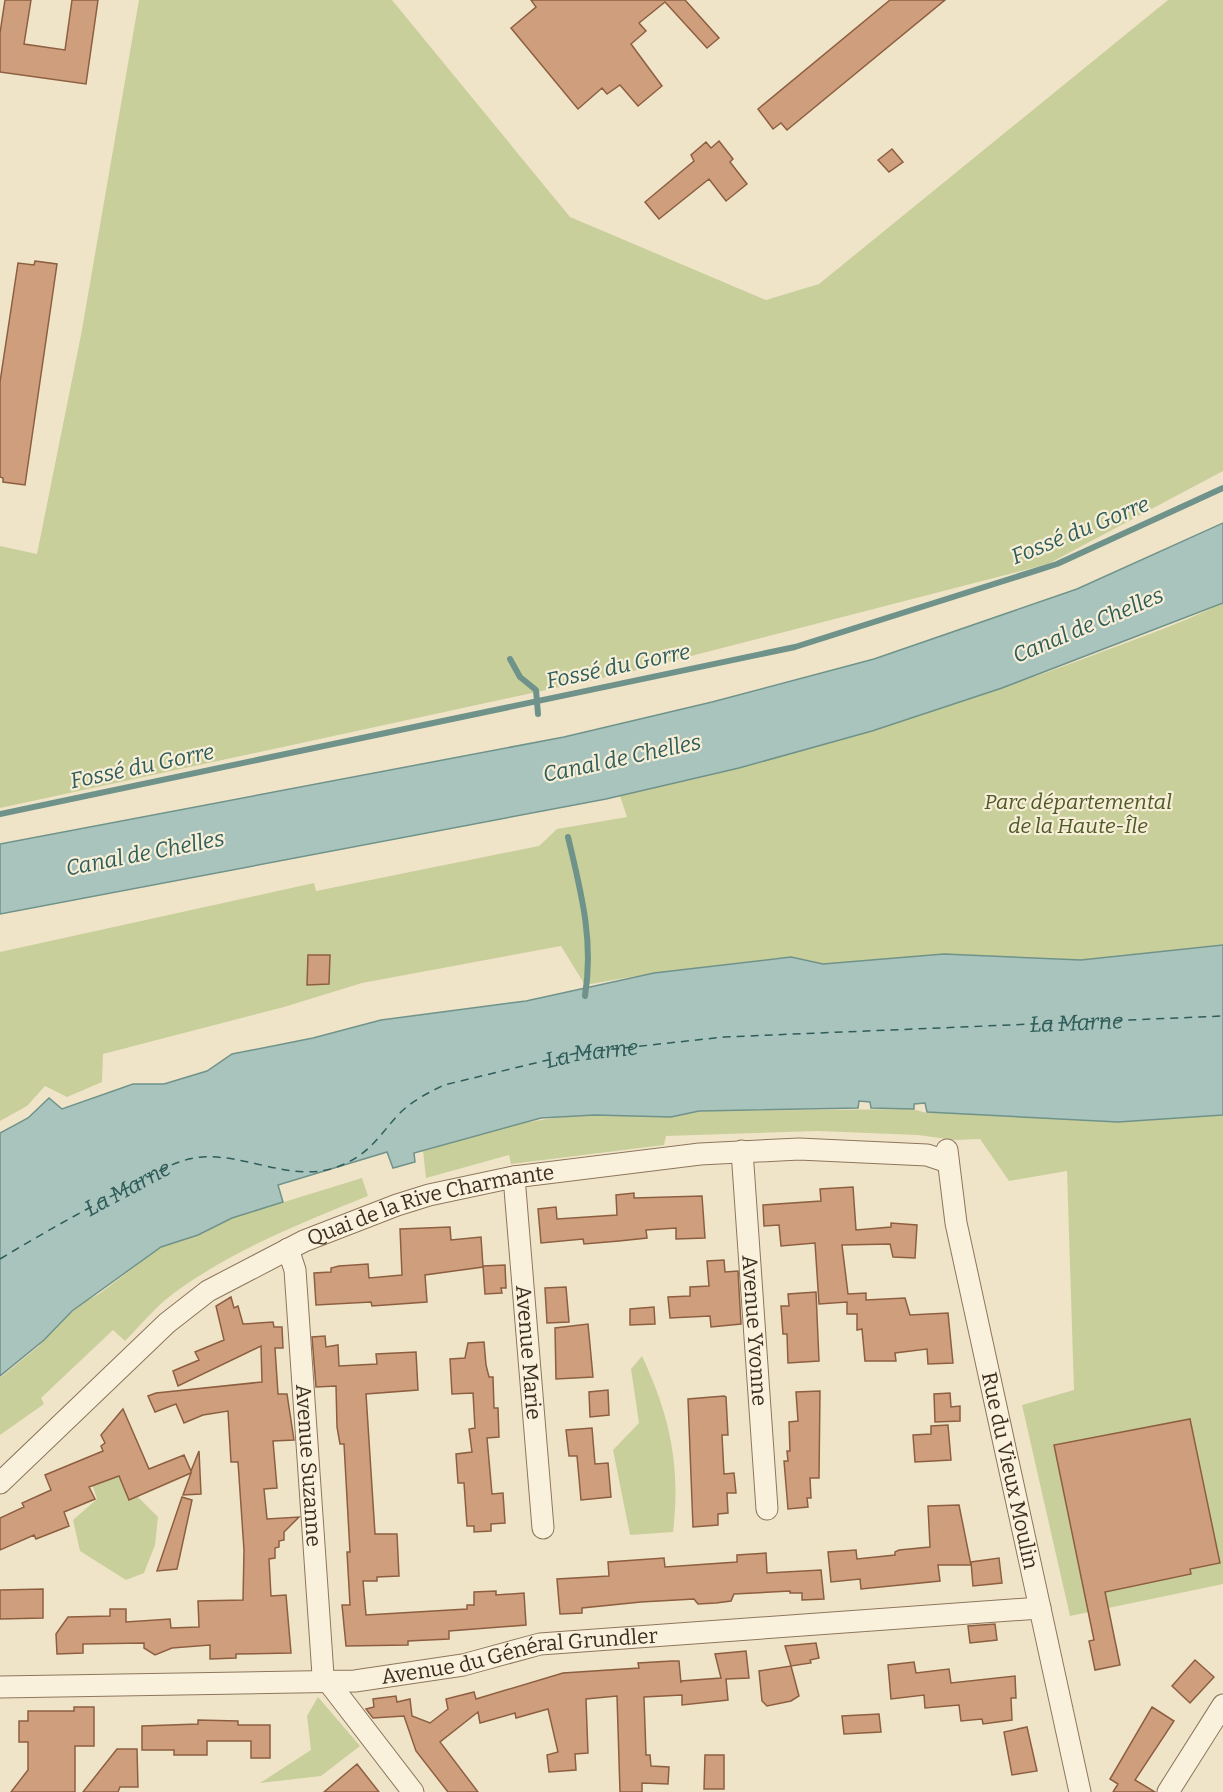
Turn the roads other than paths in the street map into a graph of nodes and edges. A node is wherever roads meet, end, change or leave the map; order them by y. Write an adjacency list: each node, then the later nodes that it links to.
1 (742, 1152): 2 (street, Quai de la Rive Charmante); 3 (street, Quai de la Rive Charmante); 6 (street, Avenue Yvonne)
2 (947, 1155): 8 (street, Rue du Vieux Moulin)
3 (514, 1178): 4 (street, Quai de la Rive Charmante); 7 (street, Avenue Marie)
4 (288, 1249): 5 (street, Quai de la Rive Charmante); 9 (street, Avenue Suzanne)
5 (0, 1483)
6 (768, 1509)
7 (543, 1527)
8 (1040, 1608): 9 (street, Avenue du Général Grundler); 13 (street, Rue du Vieux Moulin)
9 (327, 1682): 10 (street, Avenue du Général Grundler); 12 (street)
10 (0, 1687)
11 (1223, 1705): 14 (street)
12 (413, 1792)
13 (1080, 1792)
14 (1168, 1792)

